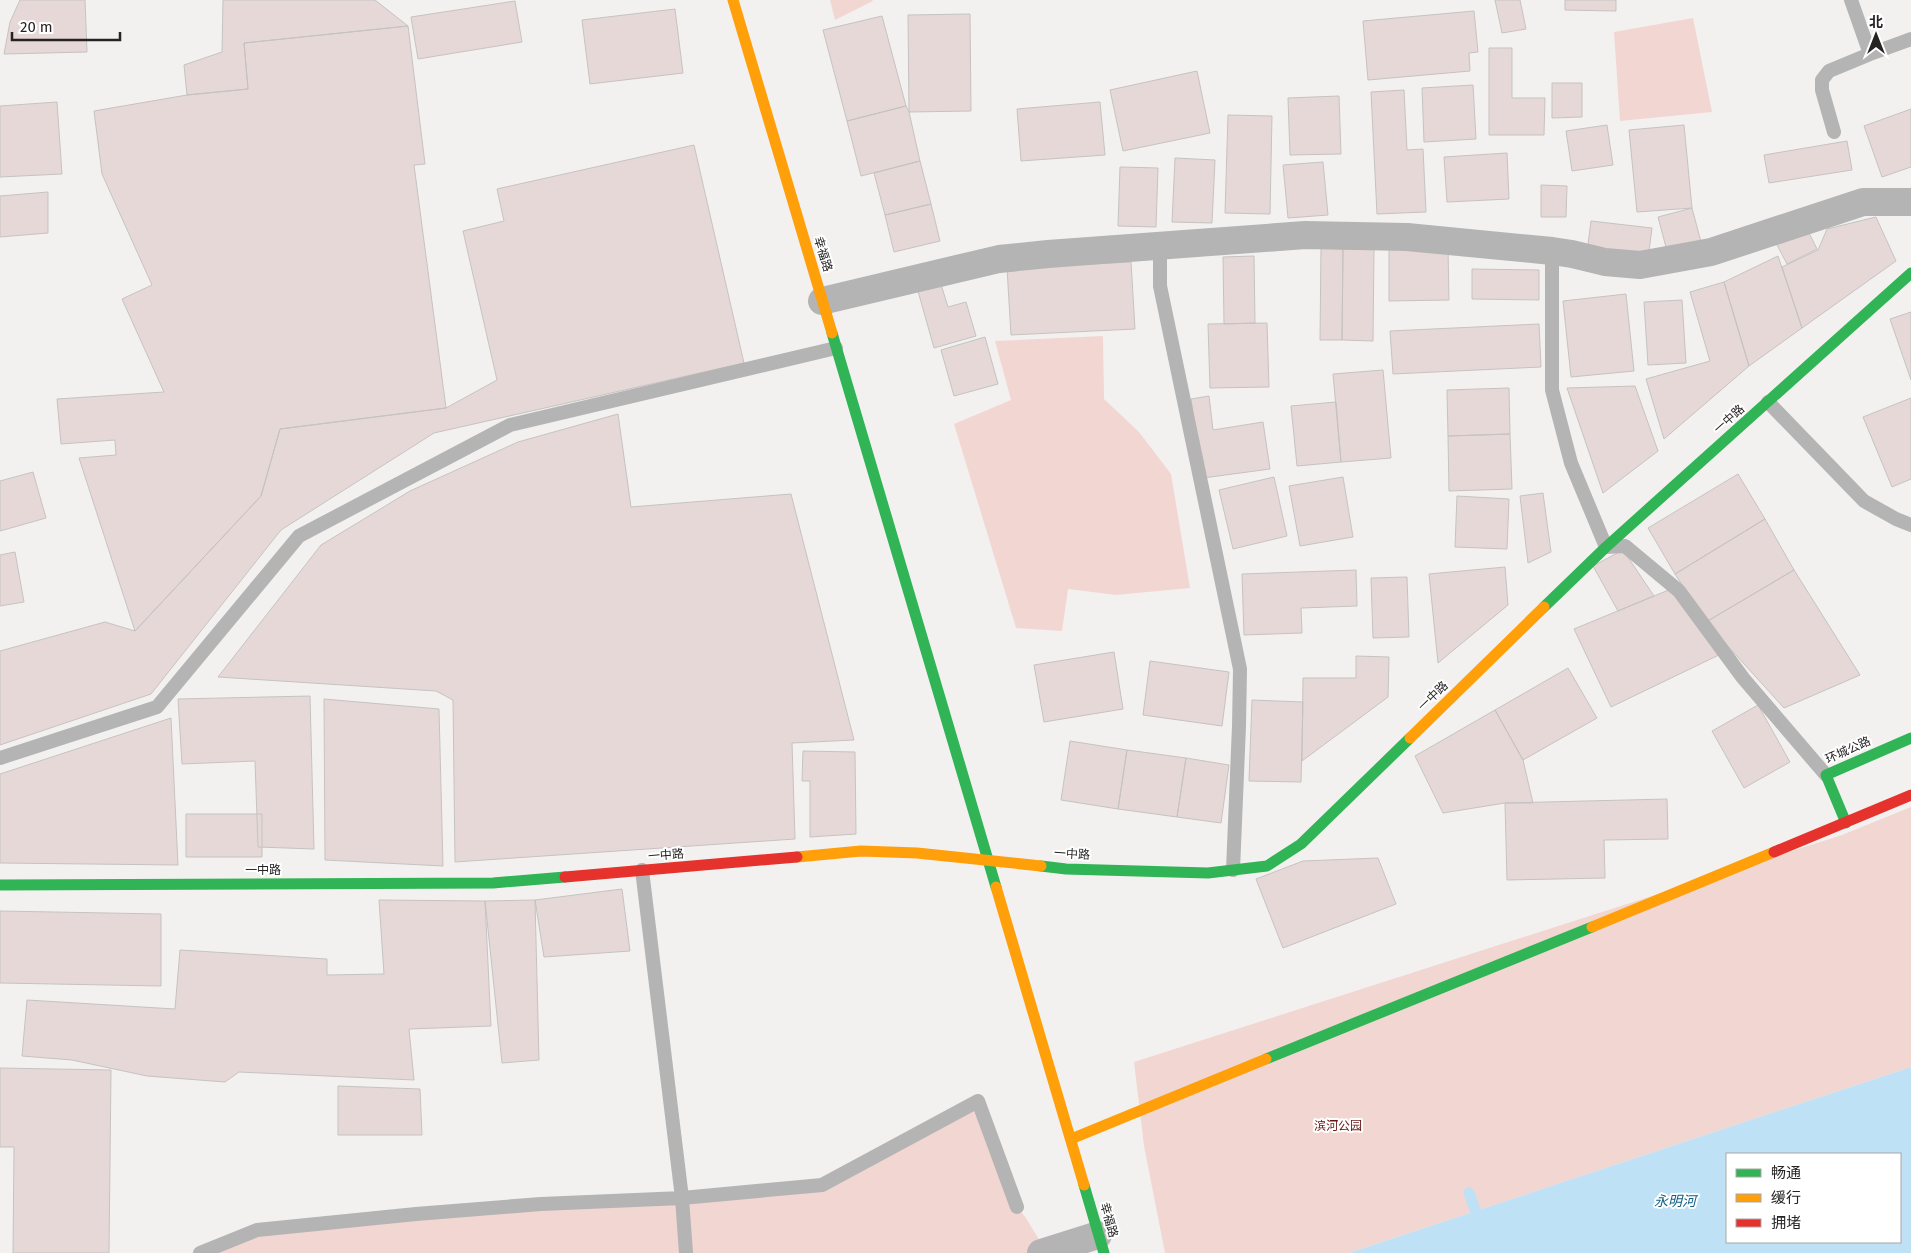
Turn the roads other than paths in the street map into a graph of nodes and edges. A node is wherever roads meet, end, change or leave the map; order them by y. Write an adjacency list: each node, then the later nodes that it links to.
1 (733, 0): 10 (main road, 幸福路)
2 (1851, 0): 4 (lane)
3 (1911, 39): 4 (lane)
4 (1870, 54): 5 (lane)
5 (1834, 132)
6 (1911, 202): 8 (street)
7 (1160, 246): 8 (street); 10 (street); 22 (lane)
8 (1552, 250): 14 (lane)
9 (1911, 273): 12 (main road, 一中路)
10 (822, 301): 11 (main road, 幸福路)
11 (836, 348): 16 (lane); 20 (main road, 幸福路)
12 (1768, 402): 13 (lane); 14 (main road, 一中路)
13 (1911, 526)
14 (1606, 547): 17 (lane); 22 (main road, 一中路)
15 (1911, 738): 17 (main road, 环城公路)
16 (0, 758)
17 (1826, 775): 19 (main road, 环城公路)
18 (1911, 795): 19 (main road)
19 (1846, 823): 24 (main road)
20 (988, 860): 21 (main road, 一中路); 22 (main road, 一中路); 24 (main road, 幸福路)
21 (642, 870): 23 (main road, 一中路); 25 (lane)
22 (1233, 870)
23 (0, 885)
24 (1071, 1139): 27 (main road, 幸福路)
25 (682, 1198): 26 (lane); 28 (lane); 29 (lane)
26 (1017, 1207)
27 (1101, 1244): 30 (street)
28 (200, 1253)
29 (686, 1253)
30 (1041, 1253)

